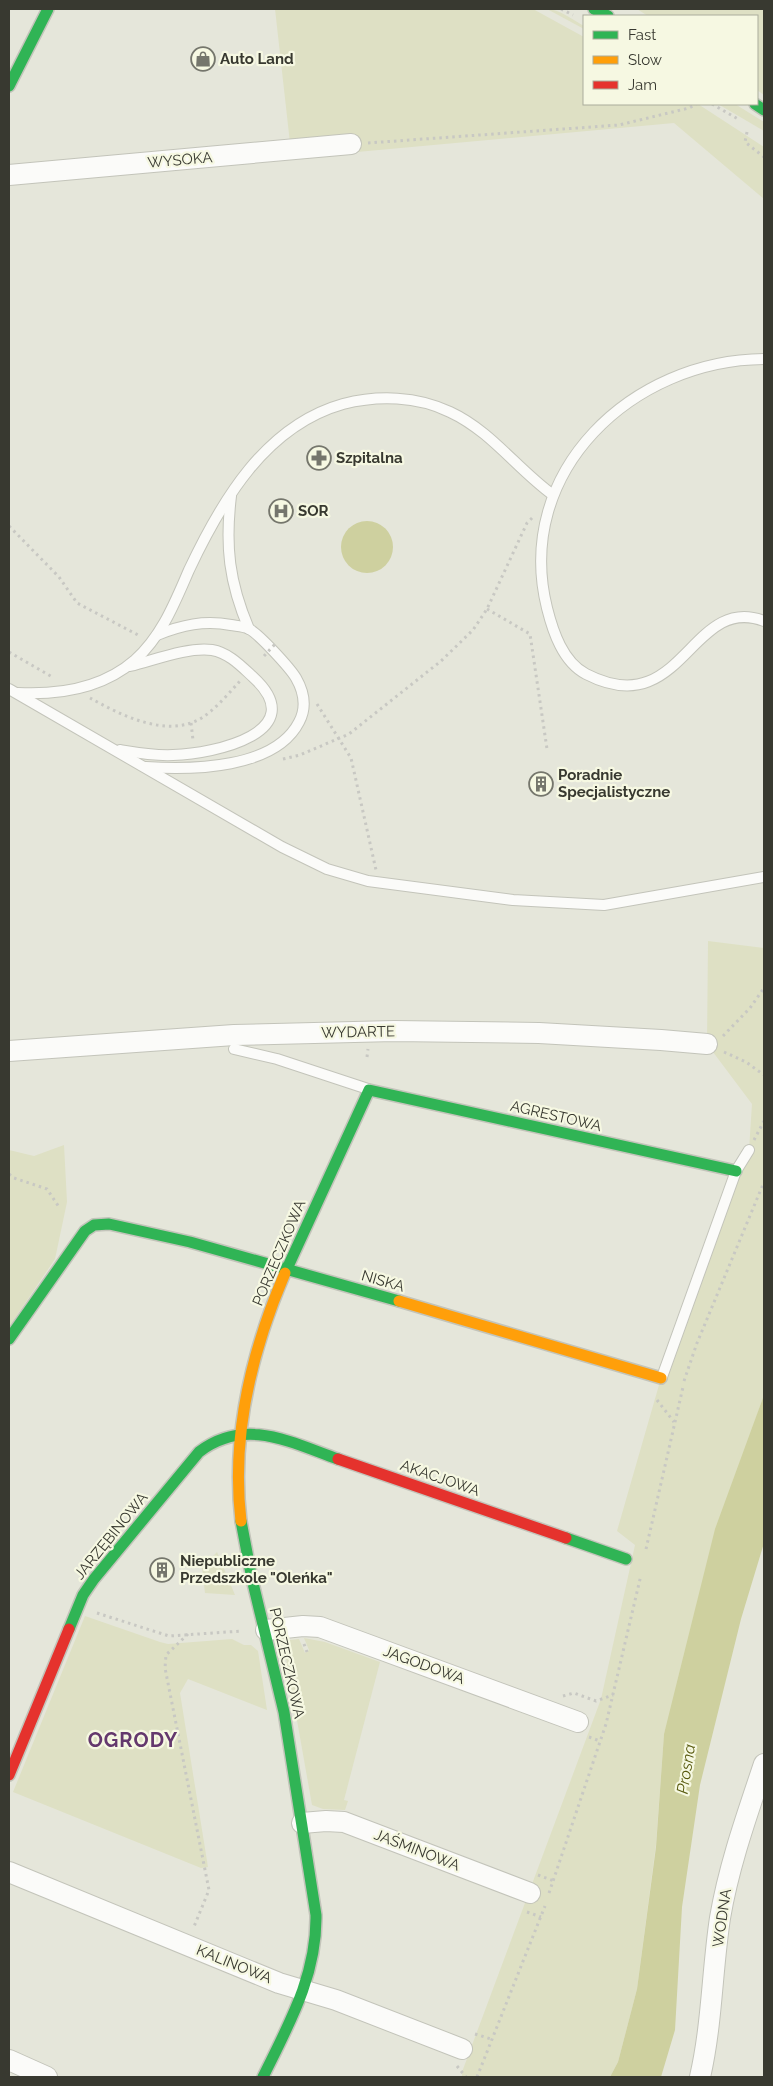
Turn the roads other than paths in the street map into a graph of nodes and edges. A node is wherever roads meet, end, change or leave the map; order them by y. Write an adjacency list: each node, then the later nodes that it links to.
1 (48, 9): 4 (street)
2 (594, 9): 3 (street)
3 (606, 15)
4 (9, 86)
5 (351, 144): 6 (street, WYSOKA)
6 (9, 175)
7 (764, 359): 9 (lane)
8 (231, 494): 9 (lane); 11 (lane); 12 (lane)
9 (553, 495): 10 (lane)
10 (764, 621)
11 (249, 629): 12 (lane); 16 (lane)
12 (154, 639): 13 (lane)
13 (126, 667): 14 (lane); 15 (lane)
14 (12, 691): 15 (lane)
15 (112, 748): 16 (lane)
16 (144, 767): 17 (lane)
17 (764, 877)
18 (707, 1044): 20 (street, WYDARTE)
19 (234, 1048): 21 (lane)
20 (9, 1051)
21 (369, 1090): 23 (street, AGRESTOWA); 24 (street, PORZECZKOWA)
22 (749, 1150): 23 (lane)
23 (736, 1171): 26 (lane)
24 (286, 1270): 25 (street, NISKA); 26 (street, NISKA); 27 (street, PORZECZKOWA)
25 (9, 1339)
26 (662, 1378)
27 (242, 1433): 28 (street, AKACJOWA); 29 (street, PORZECZKOWA); 32 (street, JARZĘBINOWA)
28 (626, 1560)
29 (266, 1630): 30 (street, JAGODOWA); 33 (street, PORZECZKOWA)
30 (581, 1729)
31 (764, 1764): 41 (street, WODNA)
32 (9, 1776)
33 (302, 1823): 35 (street, JAŚMINOWA); 36 (street, PORZECZKOWA)
34 (9, 1872): 36 (street, KALINOWA)
35 (528, 1903)
36 (303, 1991): 37 (street, KALINOWA); 40 (street, PORZECZKOWA)
37 (464, 2049)
38 (9, 2060): 39 (street)
39 (47, 2077)
40 (263, 2077)
41 (700, 2077)

